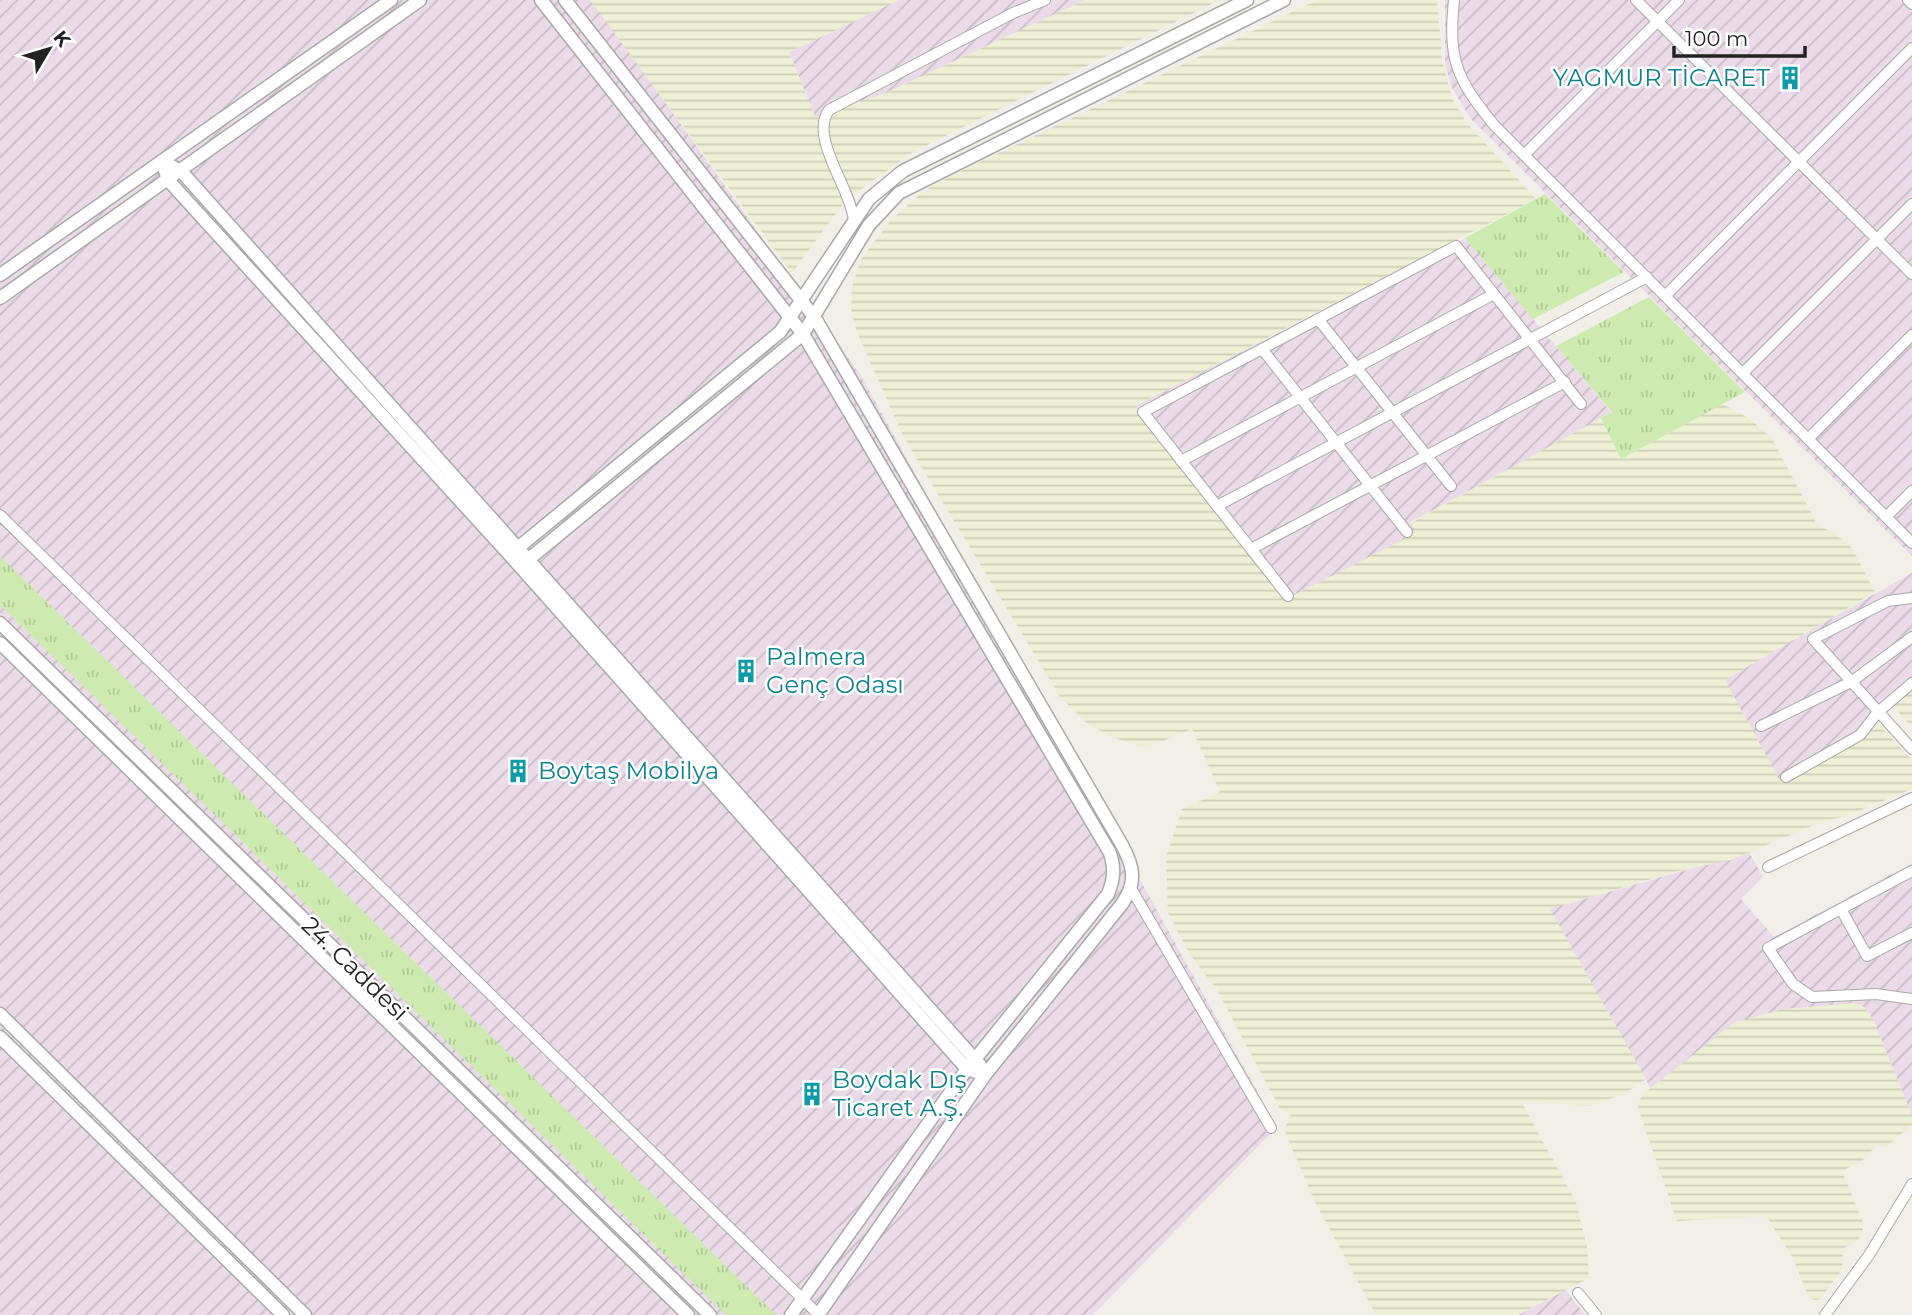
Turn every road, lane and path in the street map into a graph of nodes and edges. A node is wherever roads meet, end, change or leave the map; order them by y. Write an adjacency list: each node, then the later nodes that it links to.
1 (391, 0): 16 (street)
2 (420, 0): 18 (street)
3 (541, 0): 30 (street)
4 (565, 0): 29 (street)
5 (1045, 0): 21 (street)
6 (1247, 0): 21 (street)
7 (1284, 0): 31 (street)
8 (1454, 0): 15 (street)
9 (1636, 0): 13 (street)
10 (1679, 0): 13 (street)
11 (1908, 0): 12 (street)
12 (1912, 4)
13 (1658, 22): 15 (street); 17 (street)
14 (1912, 48): 17 (street)
15 (1524, 155): 25 (street)
16 (162, 161): 18 (street); 19 (street); 24 (street)
17 (1799, 162): 22 (street); 27 (street)
18 (181, 171): 19 (street); 55 (street)
19 (168, 180): 28 (street); 58 (street)
20 (1912, 204): 22 (street)
21 (855, 220): 29 (street)
22 (1877, 239): 23 (street); 38 (street)
23 (1912, 274)
24 (0, 275)
25 (1647, 277): 27 (street); 35 (street)
26 (1494, 294): 32 (street); 35 (street); 37 (street)
27 (1666, 295): 38 (street)
28 (0, 298)
29 (799, 299): 30 (street); 31 (street)
30 (792, 318): 33 (street); 55 (street)
31 (815, 318): 33 (street); 73 (street)
32 (1318, 319): 36 (street); 37 (street)
33 (803, 334): 57 (street); 79 (street)
34 (1912, 335): 43 (street)
35 (1530, 339): 39 (street); 42 (street)
36 (1262, 349): 40 (street); 46 (street)
37 (1356, 368): 40 (street); 42 (street)
38 (1743, 373): 43 (street)
39 (1564, 382): 41 (street); 45 (street)
40 (1301, 397): 44 (street); 46 (street)
41 (1581, 404)
42 (1392, 413): 44 (street); 45 (street)
43 (1808, 439): 52 (street)
44 (1337, 443): 47 (street); 50 (street)
45 (1426, 456): 47 (street); 48 (street)
46 (1181, 461): 50 (street)
47 (1371, 486): 53 (street); 56 (street)
48 (1451, 486)
49 (1912, 491): 52 (street)
50 (1217, 506): 56 (street)
51 (0, 515): 87 (street)
52 (1886, 517): 54 (street)
53 (1408, 532)
54 (1912, 543)
55 (519, 547): 57 (street); 58 (street)
56 (1251, 549): 59 (street)
57 (529, 559): 58 (street); 79 (street)
58 (516, 562): 80 (street)
59 (1288, 596)
60 (1912, 598): 64 (street)
61 (0, 623): 91 (street, 24. Caddesi)
62 (1912, 637): 64 (street)
63 (0, 643): 90 (street, 24. Caddesi)
64 (1851, 682): 66 (street); 67 (street)
65 (1912, 683): 66 (street)
66 (1878, 712): 68 (street); 69 (street)
67 (1761, 726)
68 (1912, 749)
69 (1786, 777)
70 (1912, 799): 71 (street)
71 (1768, 867)
72 (1912, 871): 74 (street)
73 (1132, 890): 81 (street); 82 (street)
74 (1841, 909): 75 (street); 76 (street)
75 (1912, 933)
76 (1912, 999)
77 (0, 1014): 83 (street)
78 (0, 1037): 85 (street)
79 (977, 1057): 80 (street); 81 (street)
80 (967, 1069): 81 (street); 87 (street)
81 (985, 1075): 93 (street)
82 (1271, 1128)
83 (161, 1172): 85 (street); 89 (street)
84 (1912, 1184): 95 (street)
85 (149, 1185): 88 (street)
86 (1578, 1293): 94 (street)
87 (803, 1300): 92 (street); 93 (street)
88 (283, 1315)
89 (305, 1315)
90 (688, 1315)
91 (710, 1315)
92 (791, 1315)
93 (818, 1315)
94 (1596, 1315)
95 (1825, 1315)

